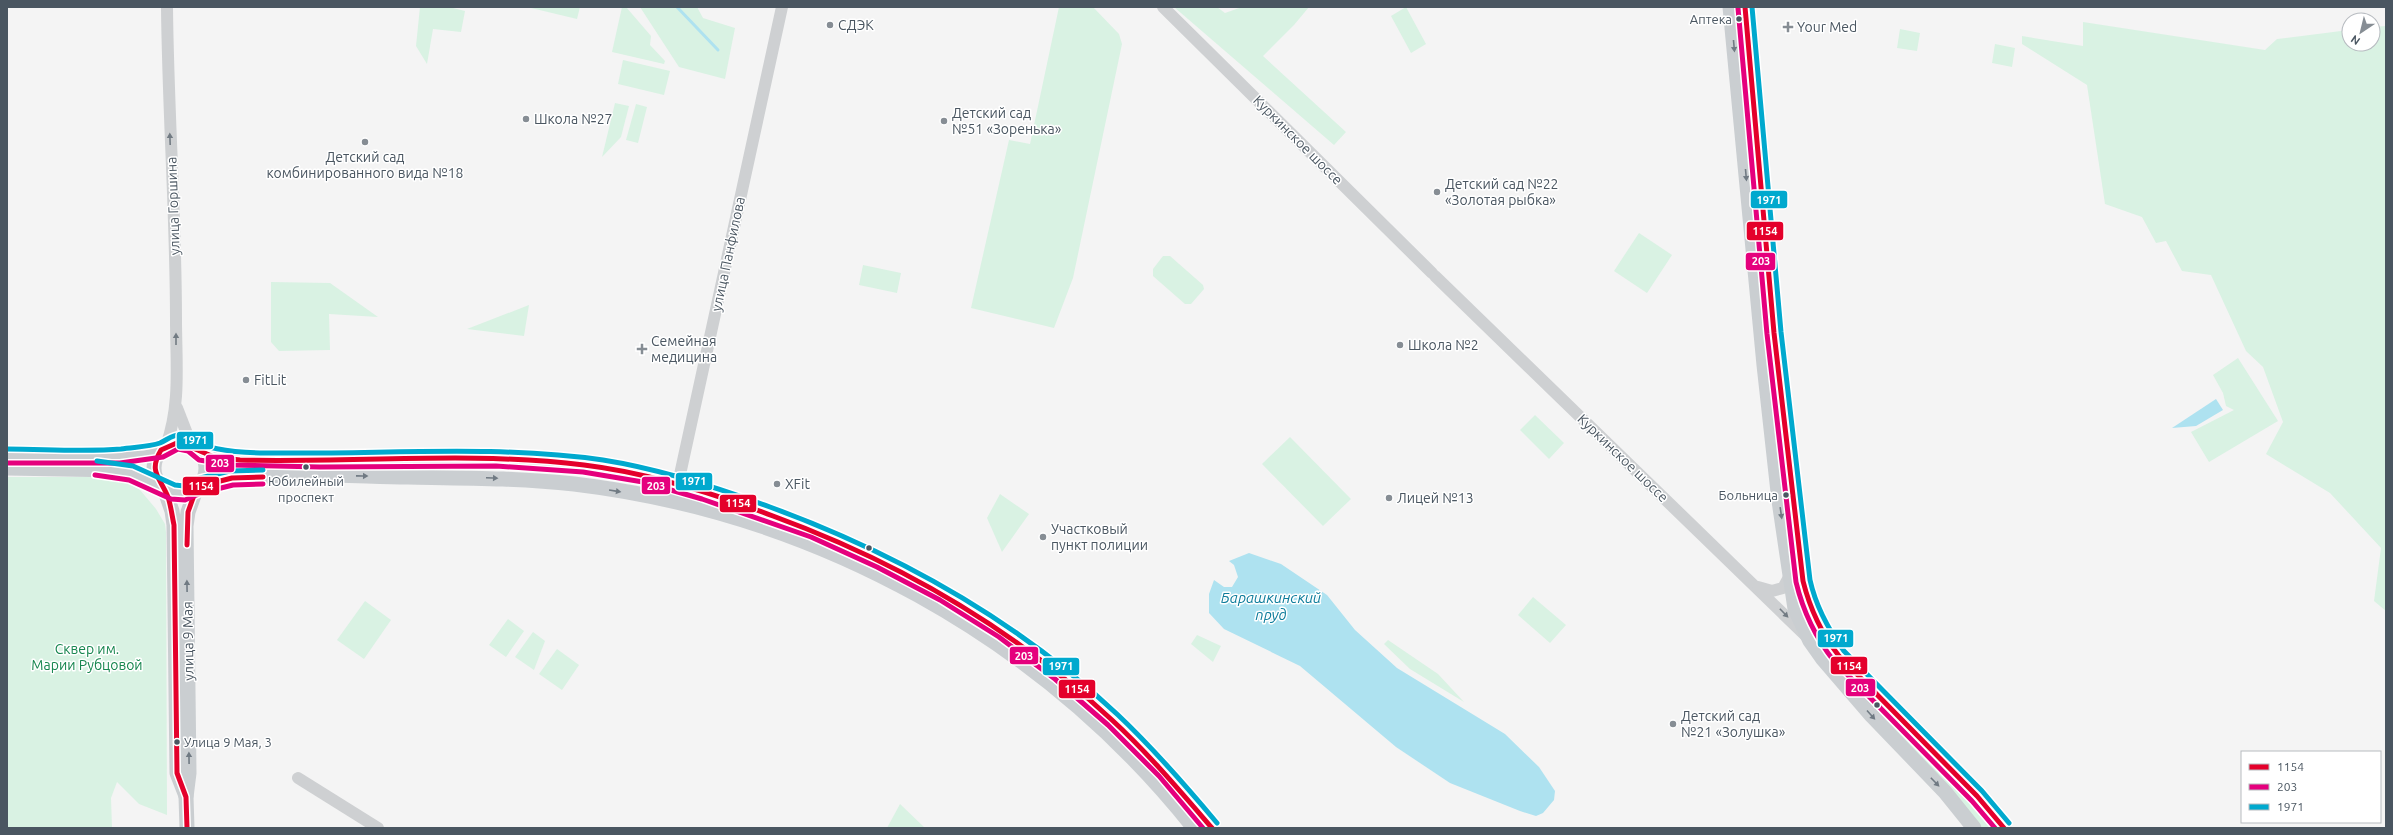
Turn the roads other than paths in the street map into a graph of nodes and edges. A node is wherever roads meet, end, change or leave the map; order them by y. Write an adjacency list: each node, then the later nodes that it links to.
1 (167, 7): 6 (street, улица Горшина, one-way to 1)
2 (782, 7): 11 (street, улица Панфилова)
3 (1163, 7): 16 (street, Куркинское шоссе)
4 (1730, 7): 15 (main road, one-way to 15)
5 (1745, 7): 25 (main road)
6 (176, 406): 7 (street, улица Горшина); 8 (street, улица Горшина)
7 (164, 448): 8 (main road); 9 (main road); 12 (main road)
8 (196, 448): 11 (main road); 13 (main road)
9 (7, 456)
10 (7, 468): 12 (main road)
11 (678, 483): 14 (street, улица Панфилова); 23 (main road)
12 (162, 486): 13 (main road); 19 (main road, улица 9 Мая)
13 (198, 486): 14 (main road, one-way to 14); 19 (main road, улица 9 Мая, one-way to 13)
14 (674, 502): 22 (main road)
15 (1789, 577): 16 (street); 17 (main road)
16 (1757, 587): 17 (street, Куркинское шоссе, one-way to 17)
17 (1810, 640): 24 (main road, one-way to 24)
18 (298, 778): 21 (street)
19 (186, 797): 20 (main road, улица 9 Мая)
20 (187, 828)
21 (378, 828)
22 (1194, 828)
23 (1212, 828)
24 (1974, 828)
25 (2004, 828)

